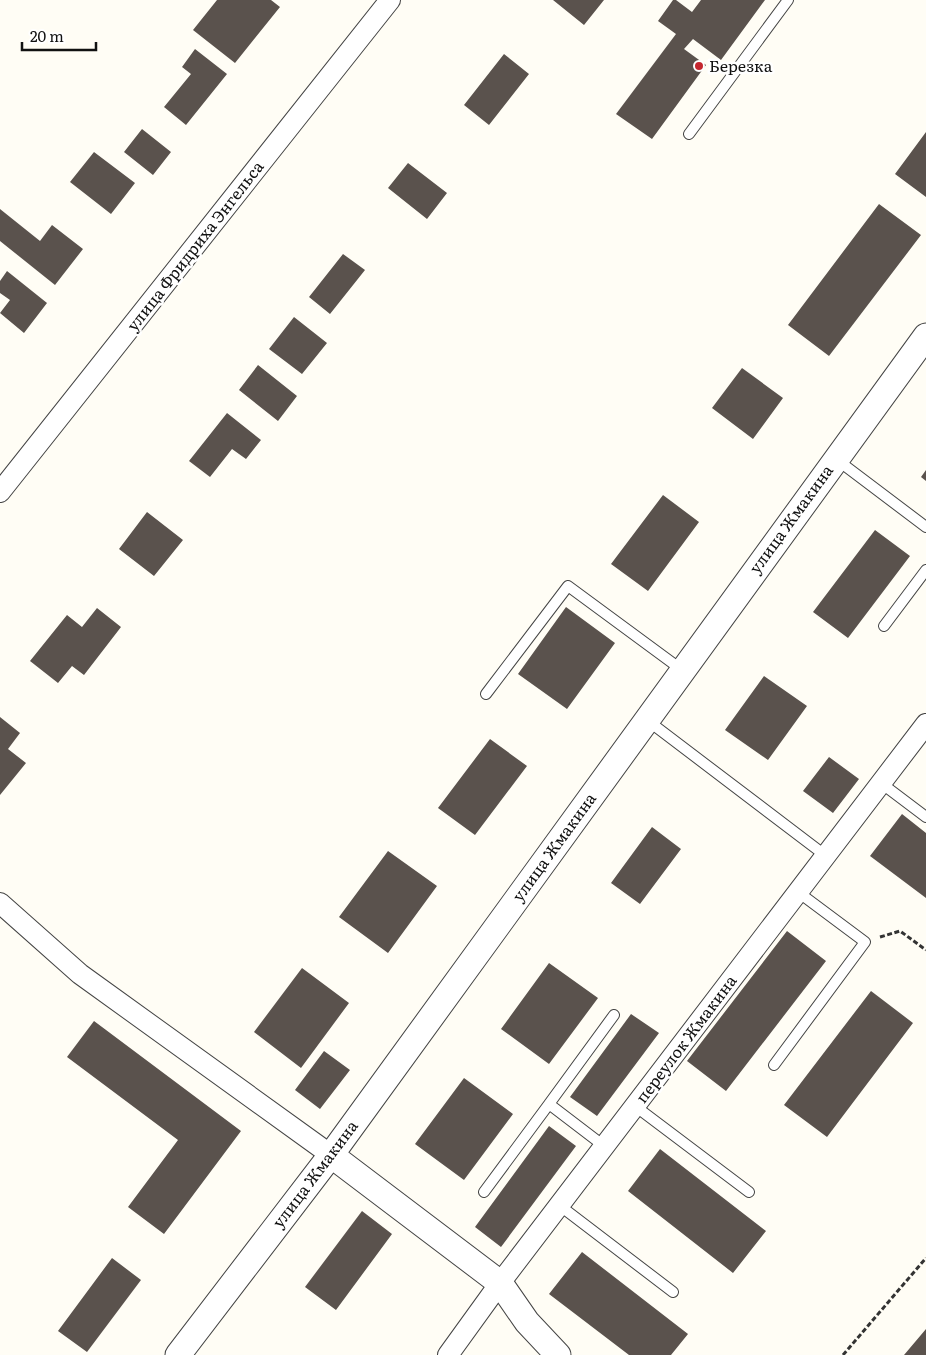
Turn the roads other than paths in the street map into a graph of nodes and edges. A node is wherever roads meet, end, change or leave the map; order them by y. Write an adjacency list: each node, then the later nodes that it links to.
1 (390, 0): 6 (street, улица Фридриха Энгельса)
2 (788, 0): 3 (lane)
3 (688, 134)
4 (926, 336): 5 (street, улица Жмакина)
5 (836, 458): 7 (lane); 10 (street, улица Жмакина)
6 (0, 492)
7 (926, 527)
8 (926, 570): 9 (lane)
9 (884, 626)
10 (682, 670): 11 (lane); 12 (street, улица Жмакина)
11 (486, 694)
12 (646, 719): 16 (lane); 24 (street, улица Жмакина)
13 (926, 724): 14 (street, переулок Жмакина)
14 (881, 783): 15 (lane); 16 (street, переулок Жмакина)
15 (926, 817)
16 (826, 856): 17 (street, переулок Жмакина)
17 (798, 892): 20 (lane); 22 (street, переулок Жмакина)
18 (0, 904): 24 (street)
19 (614, 1015): 21 (lane)
20 (774, 1064)
21 (549, 1104): 23 (lane); 25 (lane)
22 (635, 1106): 23 (street, переулок Жмакина); 26 (lane)
23 (604, 1146): 27 (street, переулок Жмакина)
24 (331, 1154): 28 (street); 30 (street, улица Жмакина)
25 (484, 1192)
26 (749, 1192)
27 (559, 1205): 28 (street, переулок Жмакина); 29 (lane)
28 (500, 1284): 31 (street, переулок Жмакина); 32 (street)
29 (673, 1292)
30 (178, 1355)
31 (448, 1355)
32 (558, 1355)

